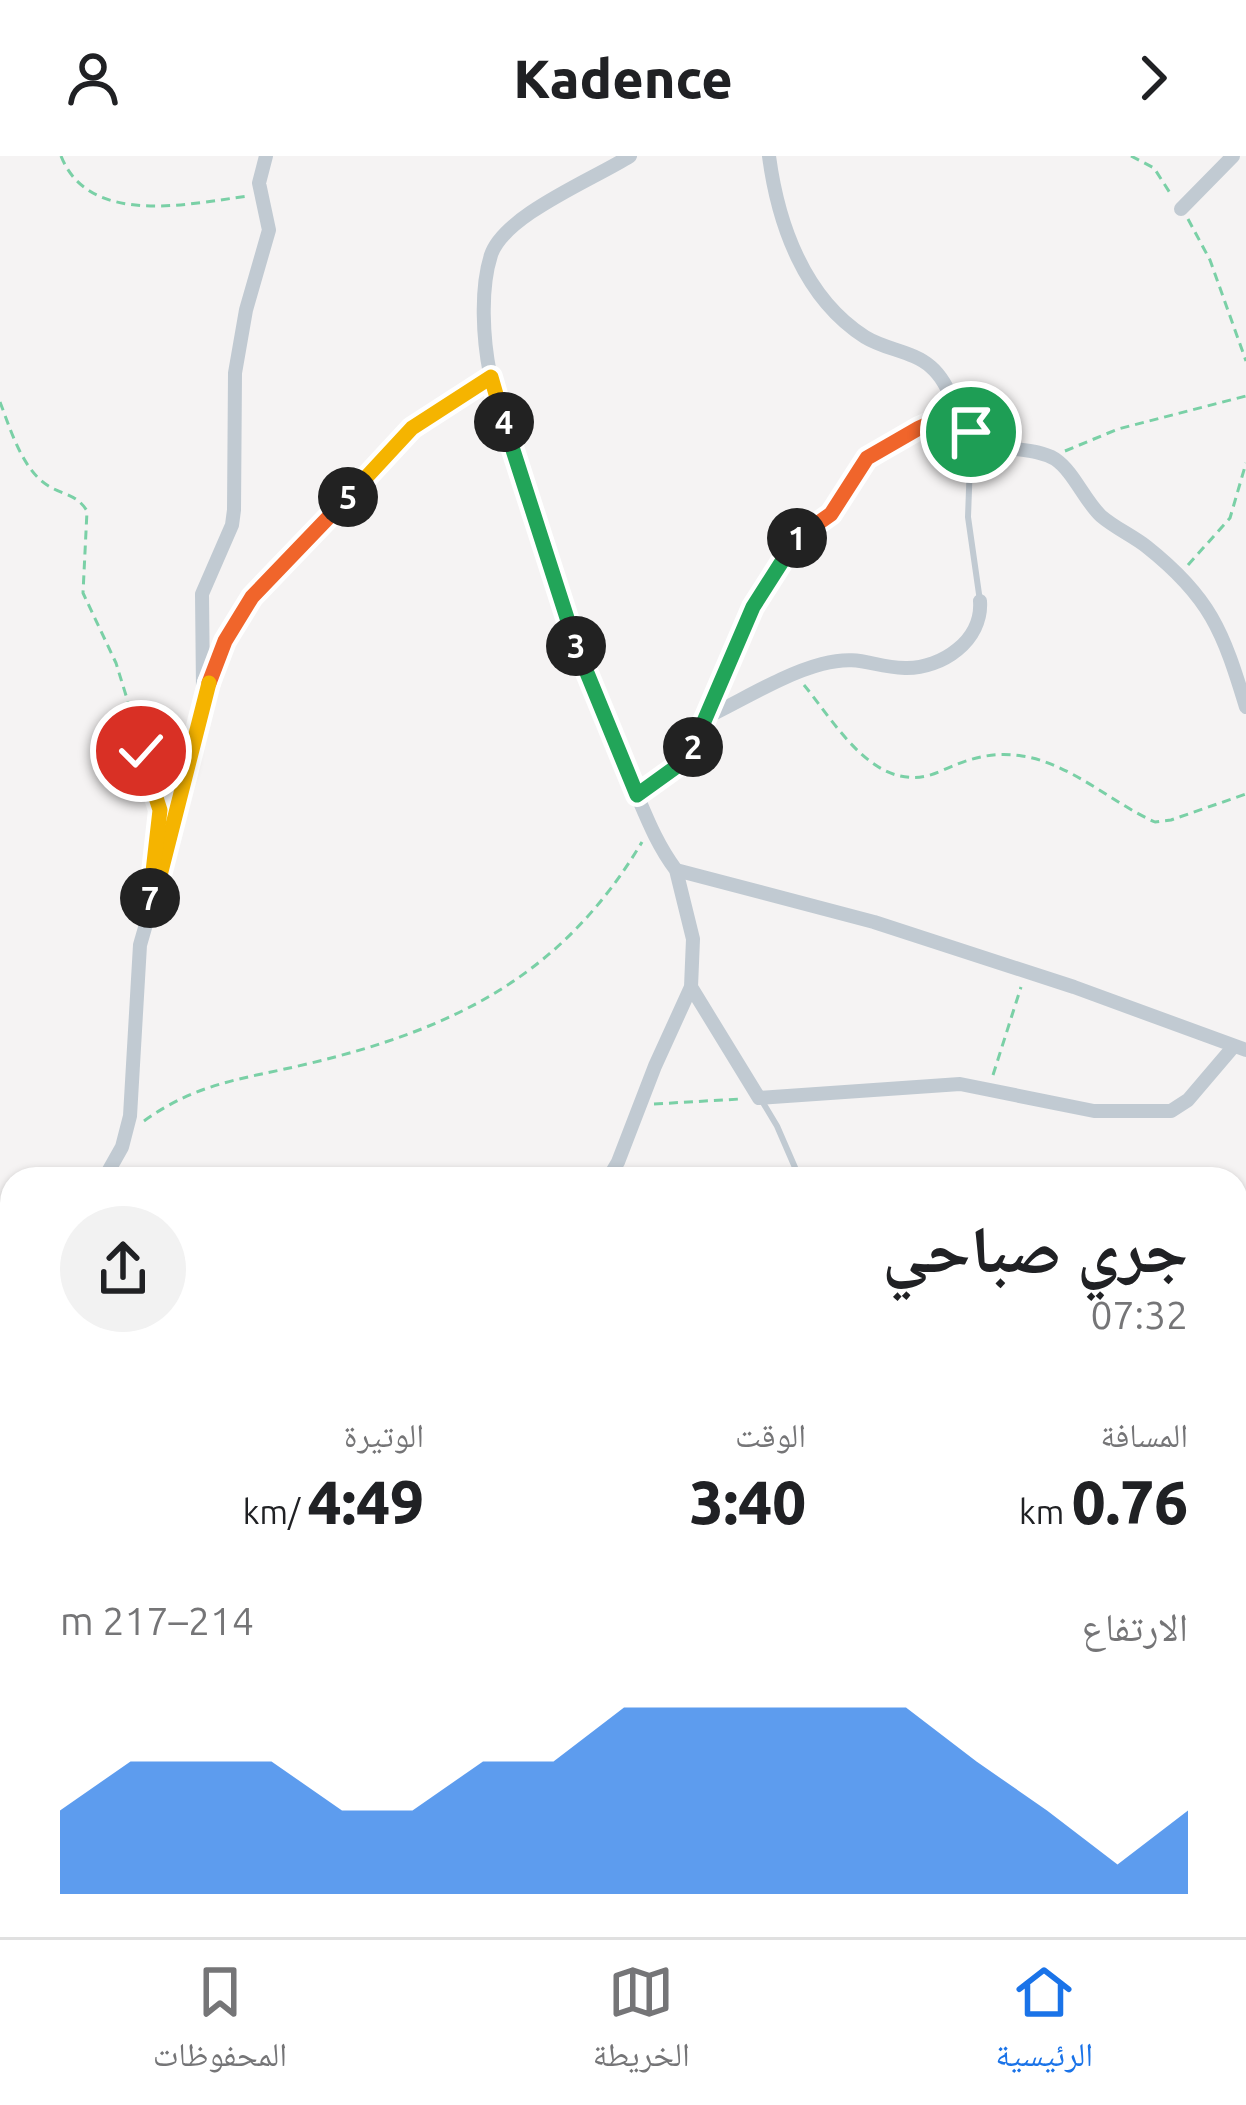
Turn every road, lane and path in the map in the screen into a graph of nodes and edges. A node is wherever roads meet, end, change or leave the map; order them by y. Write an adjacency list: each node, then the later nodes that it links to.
1 (61, 156): 7 (path)
2 (266, 156): 7 (street)
3 (630, 156): 10 (street)
4 (769, 156): 13 (street)
5 (1131, 156): 8 (path)
6 (1233, 156): 8 (street)
7 (260, 194): 20 (street)
8 (1181, 209): 9 (path)
9 (1246, 361)
10 (491, 377): 20 (street); 24 (street)
11 (1246, 396): 15 (path)
12 (0, 402): 25 (path)
13 (957, 411): 14 (street); 22 (street)
14 (971, 432): 15 (street); 18 (lane)
15 (1053, 458): 17 (street)
16 (1246, 464): 17 (path)
17 (1178, 575): 21 (street)
18 (980, 601): 19 (street)
19 (795, 674): 22 (street); 23 (path)
20 (204, 696): 34 (street)
21 (1246, 706)
22 (710, 715): 24 (street)
23 (1246, 794)
24 (637, 795): 26 (street)
25 (159, 825)
26 (650, 830): 27 (street); 34 (path)
27 (676, 870): 28 (street); 29 (street)
28 (1026, 972): 30 (street); 31 (path)
29 (691, 987): 32 (street); 33 (street)
30 (1240, 1048): 31 (street)
31 (988, 1088): 32 (street)
32 (760, 1098): 33 (path); 37 (lane)
33 (640, 1104): 36 (street)
34 (128, 1132): 35 (street)
35 (110, 1167)
36 (613, 1167)
37 (795, 1167)

